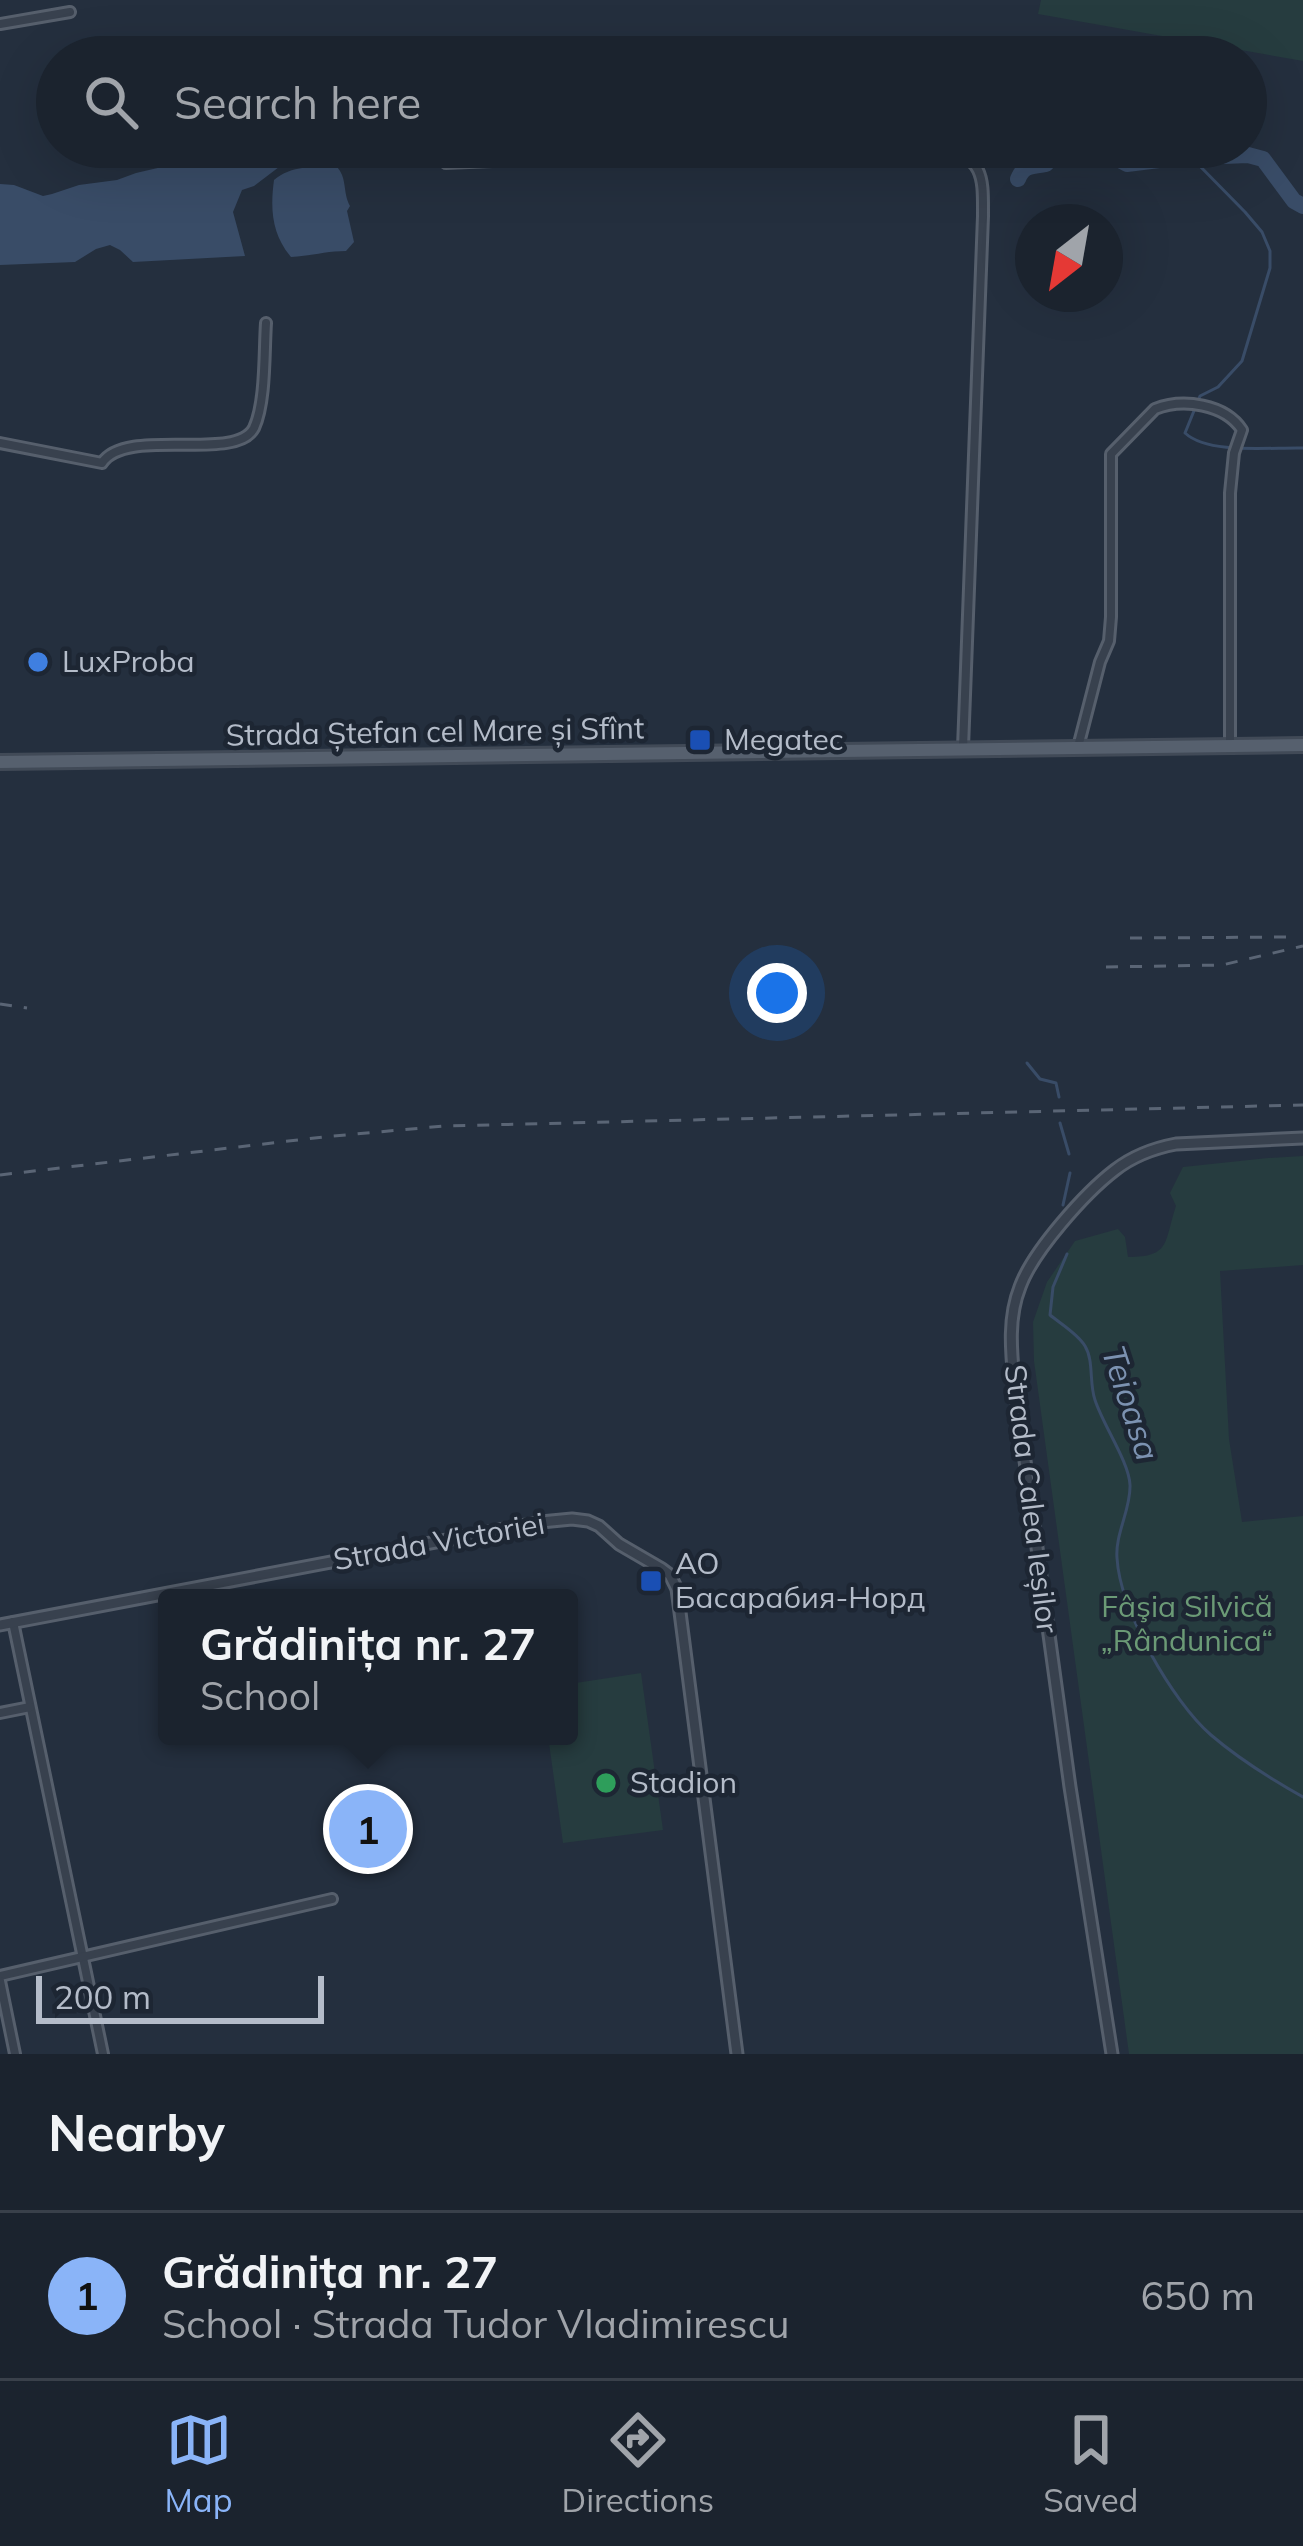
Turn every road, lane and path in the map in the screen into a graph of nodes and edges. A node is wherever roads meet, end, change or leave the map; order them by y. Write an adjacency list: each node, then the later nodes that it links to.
1 (70, 12): 2 (street)
2 (0, 24)
3 (979, 168): 9 (street)
4 (266, 323): 5 (street)
5 (0, 442)
6 (1230, 745): 7 (main road, Strada Ștefan cel Mare și Sfînt); 8 (main road, Strada Ștefan cel Mare și Sfînt); 8 (street)
7 (1303, 745)
8 (1078, 747): 9 (main road, Strada Ștefan cel Mare și Sfînt)
9 (963, 750): 10 (main road, Strada Ștefan cel Mare și Sfînt)
10 (0, 762)
11 (1303, 1138): 24 (street, Strada Calea Ieșilor)
12 (187, 1589): 23 (street, Strada Victoriei)
13 (158, 1595): 14 (street, Strada Victoriei)
14 (13, 1622): 15 (street, Strada Victoriei); 16 (street)
15 (0, 1625)
16 (30, 1707): 17 (street); 19 (street)
17 (0, 1713)
18 (332, 1899): 19 (street)
19 (82, 1958): 20 (street); 22 (street)
20 (0, 1979): 21 (street)
21 (15, 2054)
22 (104, 2054)
23 (737, 2054)
24 (1112, 2054)

